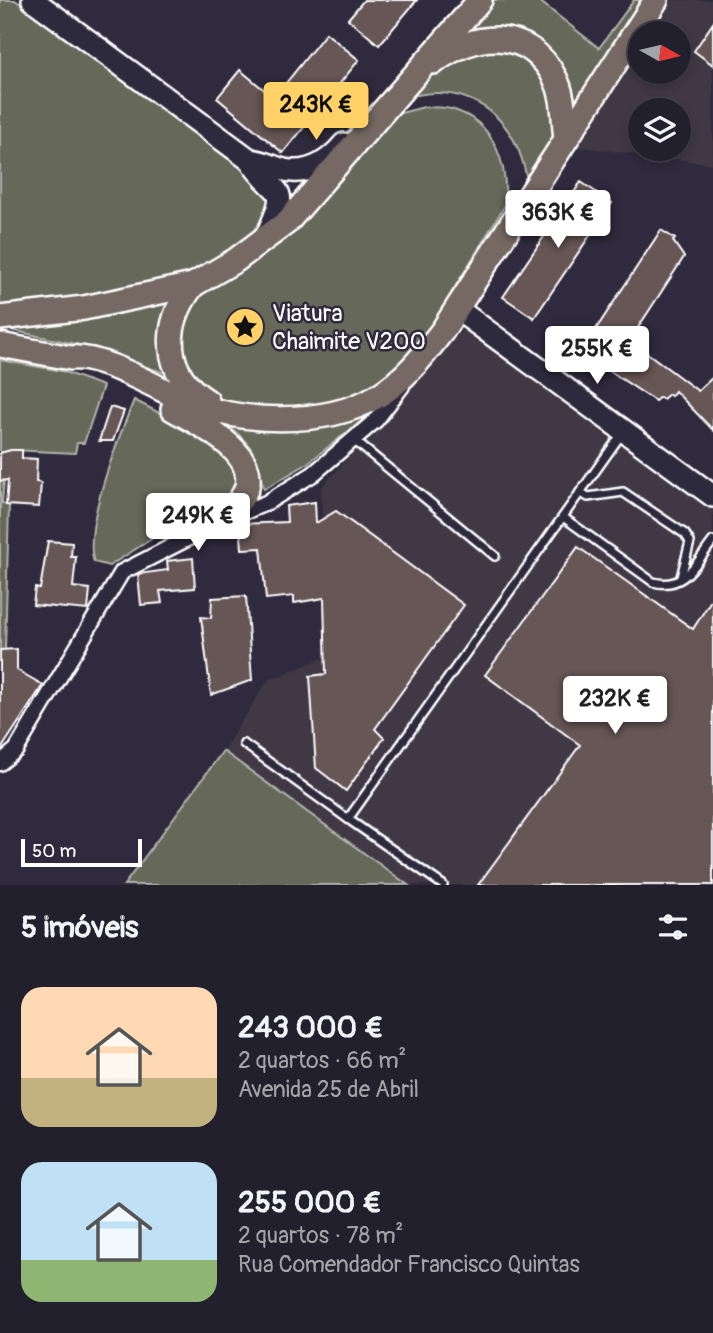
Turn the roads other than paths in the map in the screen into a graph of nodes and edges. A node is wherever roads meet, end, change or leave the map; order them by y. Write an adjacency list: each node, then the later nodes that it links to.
1 (33, 0): 7 (main road)
2 (480, 0): 4 (main road)
3 (656, 0): 6 (main road)
4 (410, 79): 5 (main road); 6 (main road)
5 (378, 117): 7 (main road); 8 (main road)
6 (566, 138): 10 (main road)
7 (250, 160): 8 (main road)
8 (267, 236): 9 (main road)
9 (193, 285): 11 (main road); 15 (main road)
10 (457, 309): 14 (main road); 16 (main road)
11 (0, 318)
12 (0, 345): 13 (main road)
13 (71, 358): 15 (main road); 21 (main road)
14 (418, 364): 15 (main road); 17 (street)
15 (228, 413)
16 (623, 431): 18 (lane); 19 (main road)
17 (355, 441): 21 (street); 23 (lane)
18 (580, 492): 20 (lane); 24 (lane)
19 (713, 496)
20 (563, 517): 24 (lane); 27 (lane)
21 (218, 523): 26 (street)
22 (713, 541): 24 (lane)
23 (495, 556)
24 (681, 582)
25 (244, 744): 27 (lane)
26 (0, 764)
27 (348, 819): 28 (lane)
28 (443, 885)

